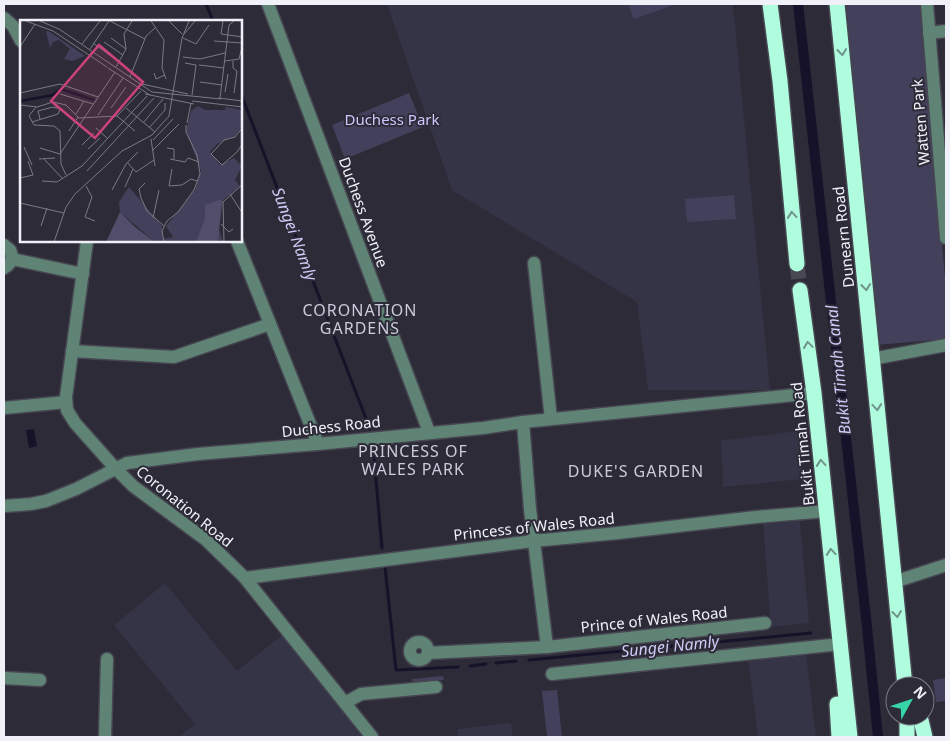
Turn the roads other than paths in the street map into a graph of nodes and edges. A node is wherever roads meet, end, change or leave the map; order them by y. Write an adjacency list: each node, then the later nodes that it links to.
1 (268, 4): 27 (street, Duchess Avenue)
2 (770, 4): 15 (highway, one-way to 2)
3 (837, 4): 21 (highway, Dunearn Road, one-way to 21)
4 (927, 4): 7 (street, Watten Park)
5 (4, 18): 8 (street)
6 (946, 32): 7 (street)
7 (929, 33): 9 (street, Watten Park)
8 (20, 39)
9 (946, 238)
10 (87, 242): 16 (street)
11 (237, 242): 18 (street)
12 (4, 246): 13 (street)
13 (8, 263): 16 (street)
14 (534, 263): 25 (street)
15 (797, 264)
16 (83, 274): 20 (street)
17 (800, 290): 22 (highway, Bukit Timah Road, one-way to 17)
18 (270, 324): 20 (street); 28 (street)
19 (946, 345): 21 (street)
20 (72, 351): 23 (street)
21 (872, 359): 35 (highway, Dunearn Road, one-way to 35)
22 (814, 394): 25 (street, Duchess Road); 31 (highway, Bukit Timah Road, one-way to 22)
23 (66, 402): 24 (street); 29 (street, Coronation Road)
24 (4, 408)
25 (551, 419): 26 (street, Duchess Road)
26 (523, 422): 27 (street, Duchess Road); 32 (street)
27 (429, 432): 28 (street, Duchess Road)
28 (318, 444): 29 (street, Duchess Road)
29 (115, 468): 30 (street, Duchess Road); 34 (street, Coronation Road)
30 (4, 506)
31 (827, 511): 32 (street, Princess of Wales Road); 36 (highway, Bukit Timah Road, one-way to 31)
32 (533, 540): 34 (street, Princess of Wales Road); 40 (street)
33 (946, 565): 35 (street)
34 (245, 578): 49 (street, Coronation Road)
35 (894, 582): 39 (highway, Dunearn Road, one-way to 39)
36 (835, 594): 38 (highway, Bukit Timah Road); 53 (highway, Bukit Timah Road)
37 (765, 623): 40 (street, Prince of Wales Road)
38 (831, 645): 43 (street); 52 (highway, Bukit Timah Road)
39 (901, 646): 44 (highway); 45 (highway)
40 (547, 647): 41 (street, Prince of Wales Road)
41 (428, 653)
42 (107, 659): 50 (street)
43 (552, 674)
44 (904, 676)
45 (911, 676)
46 (4, 678): 47 (street)
47 (40, 680)
48 (436, 687): 49 (street)
49 (345, 703): 51 (street, Coronation Road)
50 (105, 737)
51 (372, 737)
52 (839, 737)
53 (850, 737)

